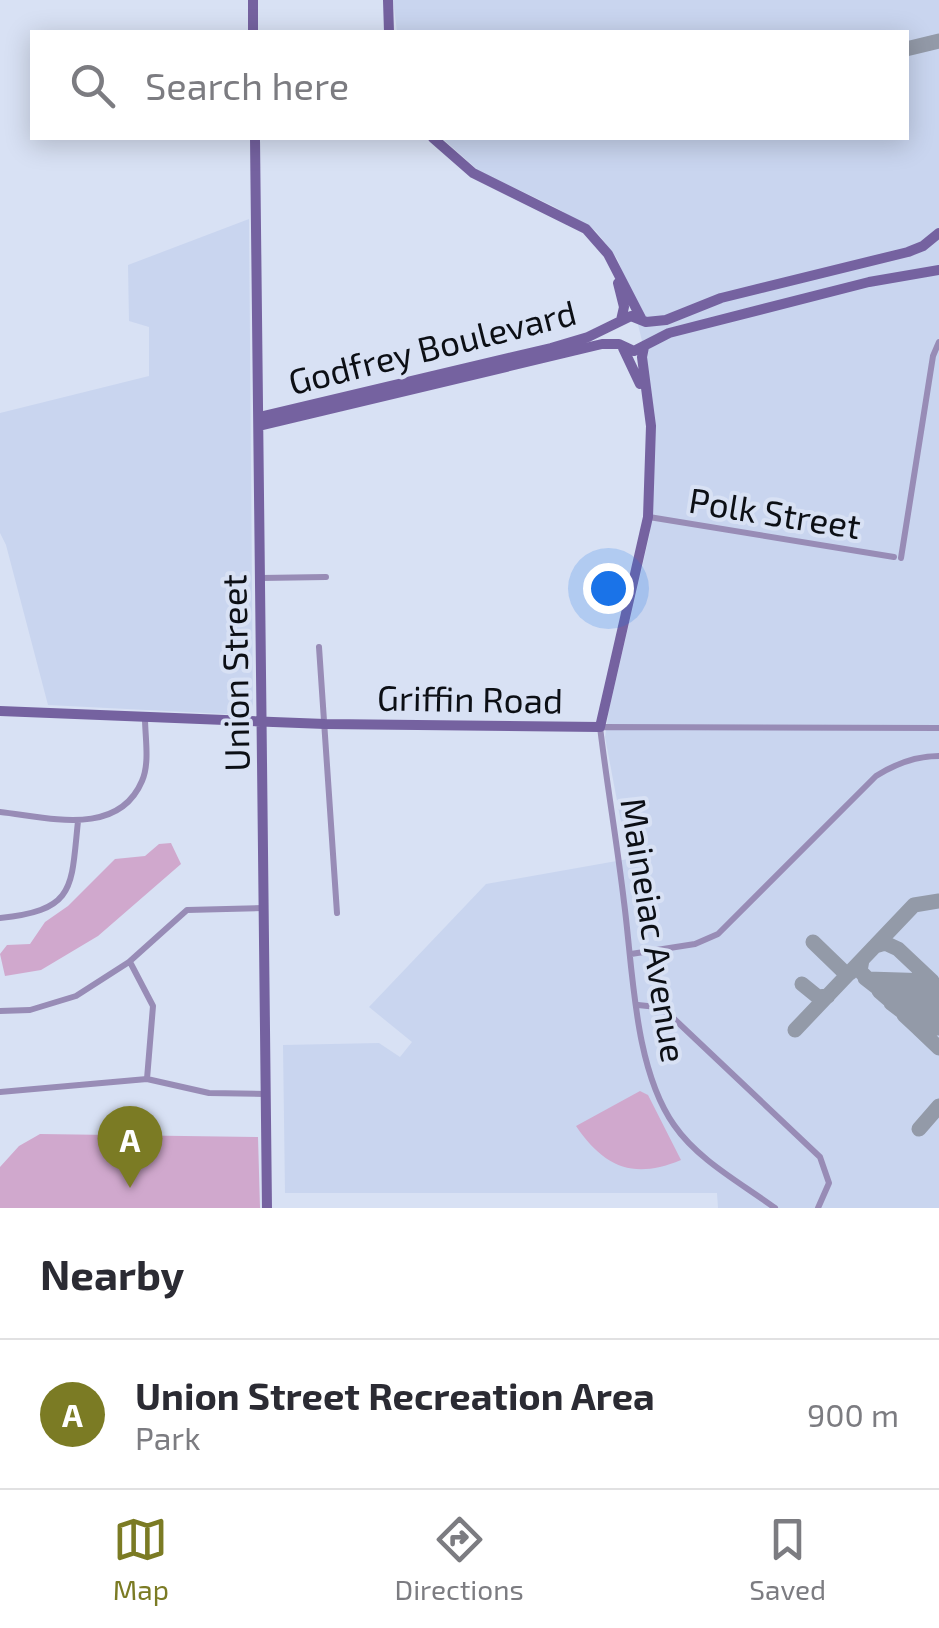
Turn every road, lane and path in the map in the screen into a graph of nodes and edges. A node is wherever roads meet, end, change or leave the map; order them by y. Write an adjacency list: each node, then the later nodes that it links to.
1 (253, 0): 3 (street)
2 (388, 0): 4 (street)
3 (253, 30)
4 (388, 30)
5 (254, 140): 16 (street, Union Street)
6 (435, 140): 8 (street)
7 (939, 232): 10 (street)
8 (608, 254): 10 (street); 11 (street)
9 (939, 270): 13 (street)
10 (643, 320): 11 (street); 13 (street)
11 (619, 322): 14 (street); 16 (street, Godfrey Boulevard)
12 (939, 342): 17 (street, Polk Street)
13 (645, 345): 14 (street); 15 (street)
14 (621, 346): 15 (street); 16 (street, Godfrey Boulevard)
15 (648, 398): 17 (street)
16 (259, 421): 19 (street, Union Street)
17 (648, 516): 25 (street)
18 (326, 576): 19 (street)
19 (261, 578): 23 (street, Union Street)
20 (318, 647): 24 (street)
21 (0, 711): 22 (street, Griffin Road)
22 (146, 718): 23 (street, Griffin Road); 29 (street)
23 (262, 722): 24 (street, Griffin Road); 30 (street, Union Street)
24 (325, 724): 25 (street, Griffin Road); 31 (street)
25 (600, 726): 26 (street, Griffin Road); 33 (street, Maineiac Avenue)
26 (939, 728)
27 (939, 756): 33 (street)
28 (0, 812): 29 (street)
29 (78, 821): 32 (street)
30 (264, 908): 34 (street); 39 (street, Union Street)
31 (338, 913)
32 (0, 918)
33 (631, 954): 35 (street, Maineiac Avenue)
34 (130, 962): 36 (street); 37 (street)
35 (638, 1006): 41 (street, Maineiac Avenue); 42 (street)
36 (0, 1011)
37 (146, 1079): 38 (street); 39 (street)
38 (0, 1092)
39 (268, 1094): 40 (street, Union Street)
40 (267, 1208)
41 (775, 1208)
42 (818, 1208)

